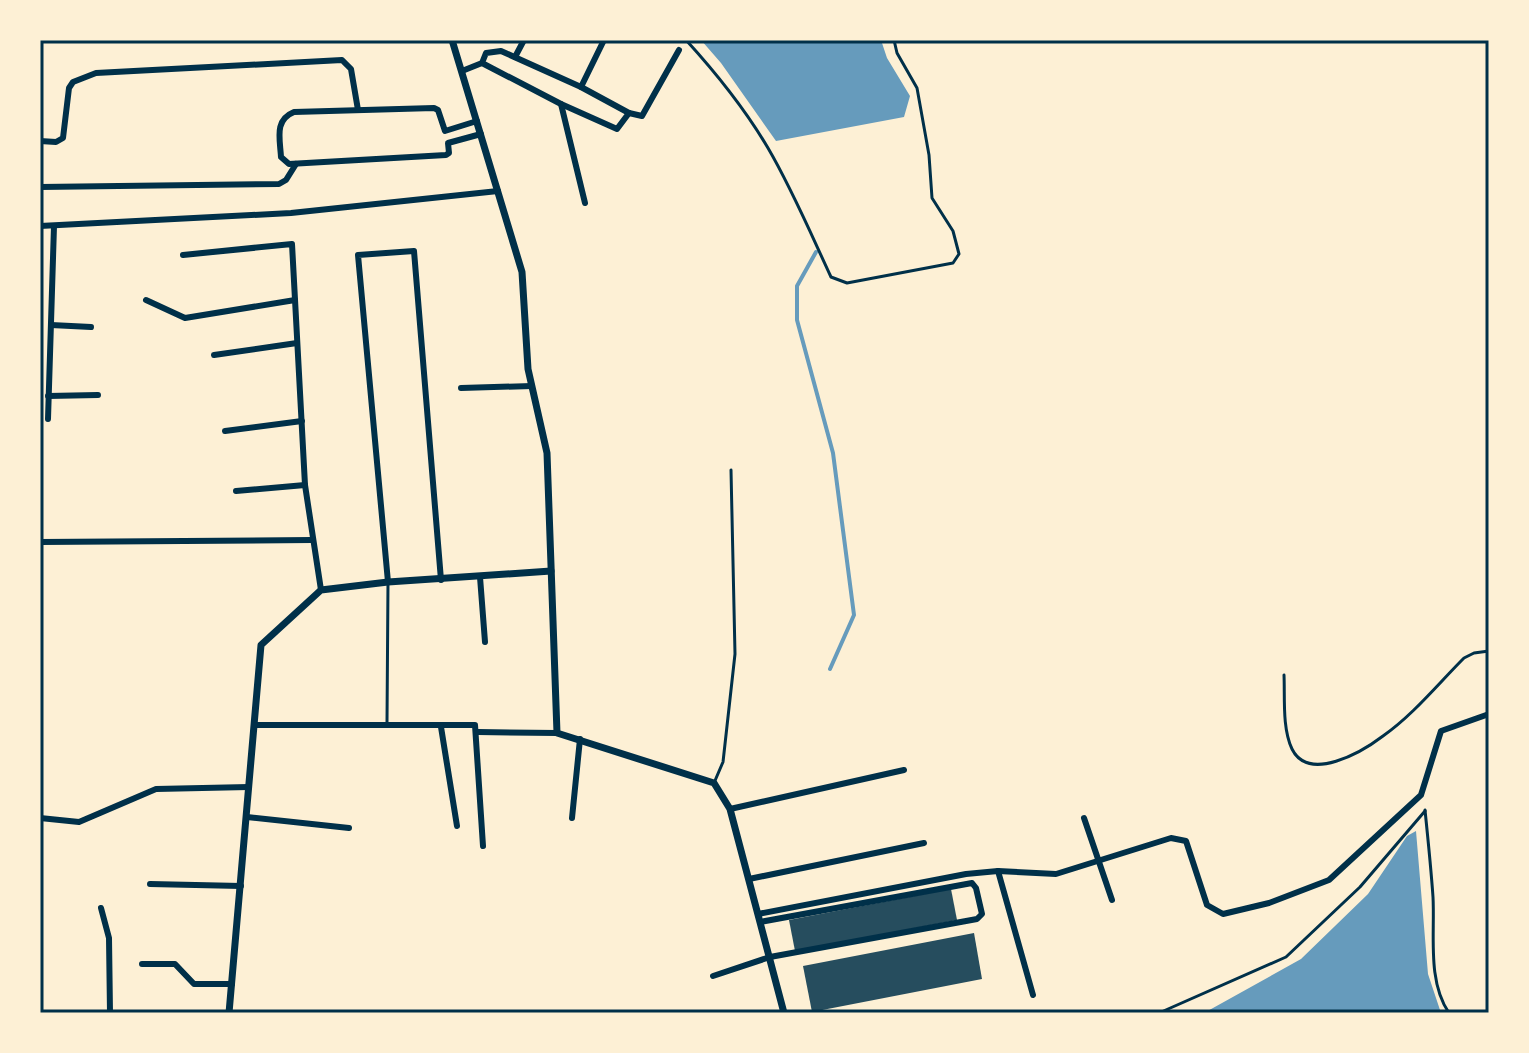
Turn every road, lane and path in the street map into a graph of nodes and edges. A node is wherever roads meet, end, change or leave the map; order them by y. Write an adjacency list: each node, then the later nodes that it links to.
1 (452, 40): 11 (street)
2 (493, 40): 7 (street)
3 (524, 40): 9 (street)
4 (604, 40): 12 (street)
5 (686, 40): 6 (path)
6 (894, 40)
7 (492, 50): 9 (street); 10 (street)
8 (679, 50): 15 (street)
9 (515, 57): 12 (street)
10 (482, 63): 11 (street); 13 (street)
11 (462, 71): 16 (street)
12 (581, 87): 15 (street)
13 (561, 104): 15 (street); 24 (street)
14 (358, 110): 17 (street); 19 (street); 21 (street)
15 (629, 113)
16 (477, 121): 17 (street); 18 (street)
17 (445, 131): 20 (street)
18 (481, 134): 20 (street); 23 (street)
19 (40, 141)
20 (448, 143): 21 (street)
21 (296, 164): 22 (street)
22 (40, 187)
23 (498, 191): 26 (street); 34 (street)
24 (585, 203)
25 (40, 226): 26 (street)
26 (54, 226): 30 (street)
27 (183, 255): 29 (street)
28 (146, 300): 29 (street)
29 (295, 300): 32 (street)
30 (51, 325): 31 (street); 37 (street)
31 (91, 327)
32 (297, 343): 33 (street); 39 (street)
33 (214, 355)
34 (532, 386): 35 (street); 46 (street)
35 (461, 388)
36 (98, 395): 37 (street)
37 (48, 396): 38 (street)
38 (48, 419)
39 (302, 421): 40 (street); 42 (street)
40 (225, 431)
41 (731, 470): 62 (lane)
42 (305, 485): 43 (street); 44 (street)
43 (236, 491)
44 (312, 540): 45 (street); 50 (street)
45 (40, 542)
46 (551, 571): 47 (street); 59 (street)
47 (480, 577): 48 (street); 51 (street)
48 (441, 580): 49 (street); 49 (street)
49 (388, 582): 50 (street); 56 (lane)
50 (321, 590): 55 (street)
51 (485, 642)
52 (1489, 651): 53 (lane)
53 (1284, 675)
54 (1489, 714): 64 (street)
55 (255, 725): 56 (street); 63 (street)
56 (388, 727): 57 (street)
57 (441, 727): 58 (street); 71 (street)
58 (478, 732): 59 (street); 74 (street)
59 (557, 733): 60 (street)
60 (580, 739): 62 (street); 69 (street)
61 (904, 770): 65 (street)
62 (714, 783): 65 (street)
63 (249, 787): 67 (street); 68 (street)
64 (1421, 795): 66 (path); 75 (street)
65 (730, 809): 77 (street)
66 (1425, 811): 91 (path); 92 (path)
67 (247, 817): 72 (street); 79 (street)
68 (40, 818)
69 (572, 818)
70 (1084, 818): 75 (street)
71 (457, 826)
72 (349, 828)
73 (924, 843): 77 (street)
74 (483, 846)
75 (1098, 861): 76 (street); 80 (street)
76 (998, 871): 82 (street); 87 (street)
77 (749, 879): 82 (street)
78 (150, 884): 79 (street)
79 (241, 886): 86 (street)
80 (1112, 900)
81 (101, 908): 88 (street)
82 (759, 918): 83 (street); 83 (street)
83 (770, 957): 85 (street); 90 (street)
84 (142, 964): 86 (street)
85 (713, 976)
86 (232, 984): 89 (street)
87 (1033, 995)
88 (110, 1013)
89 (229, 1013)
90 (784, 1013)
91 (1159, 1013)
92 (1449, 1013)

